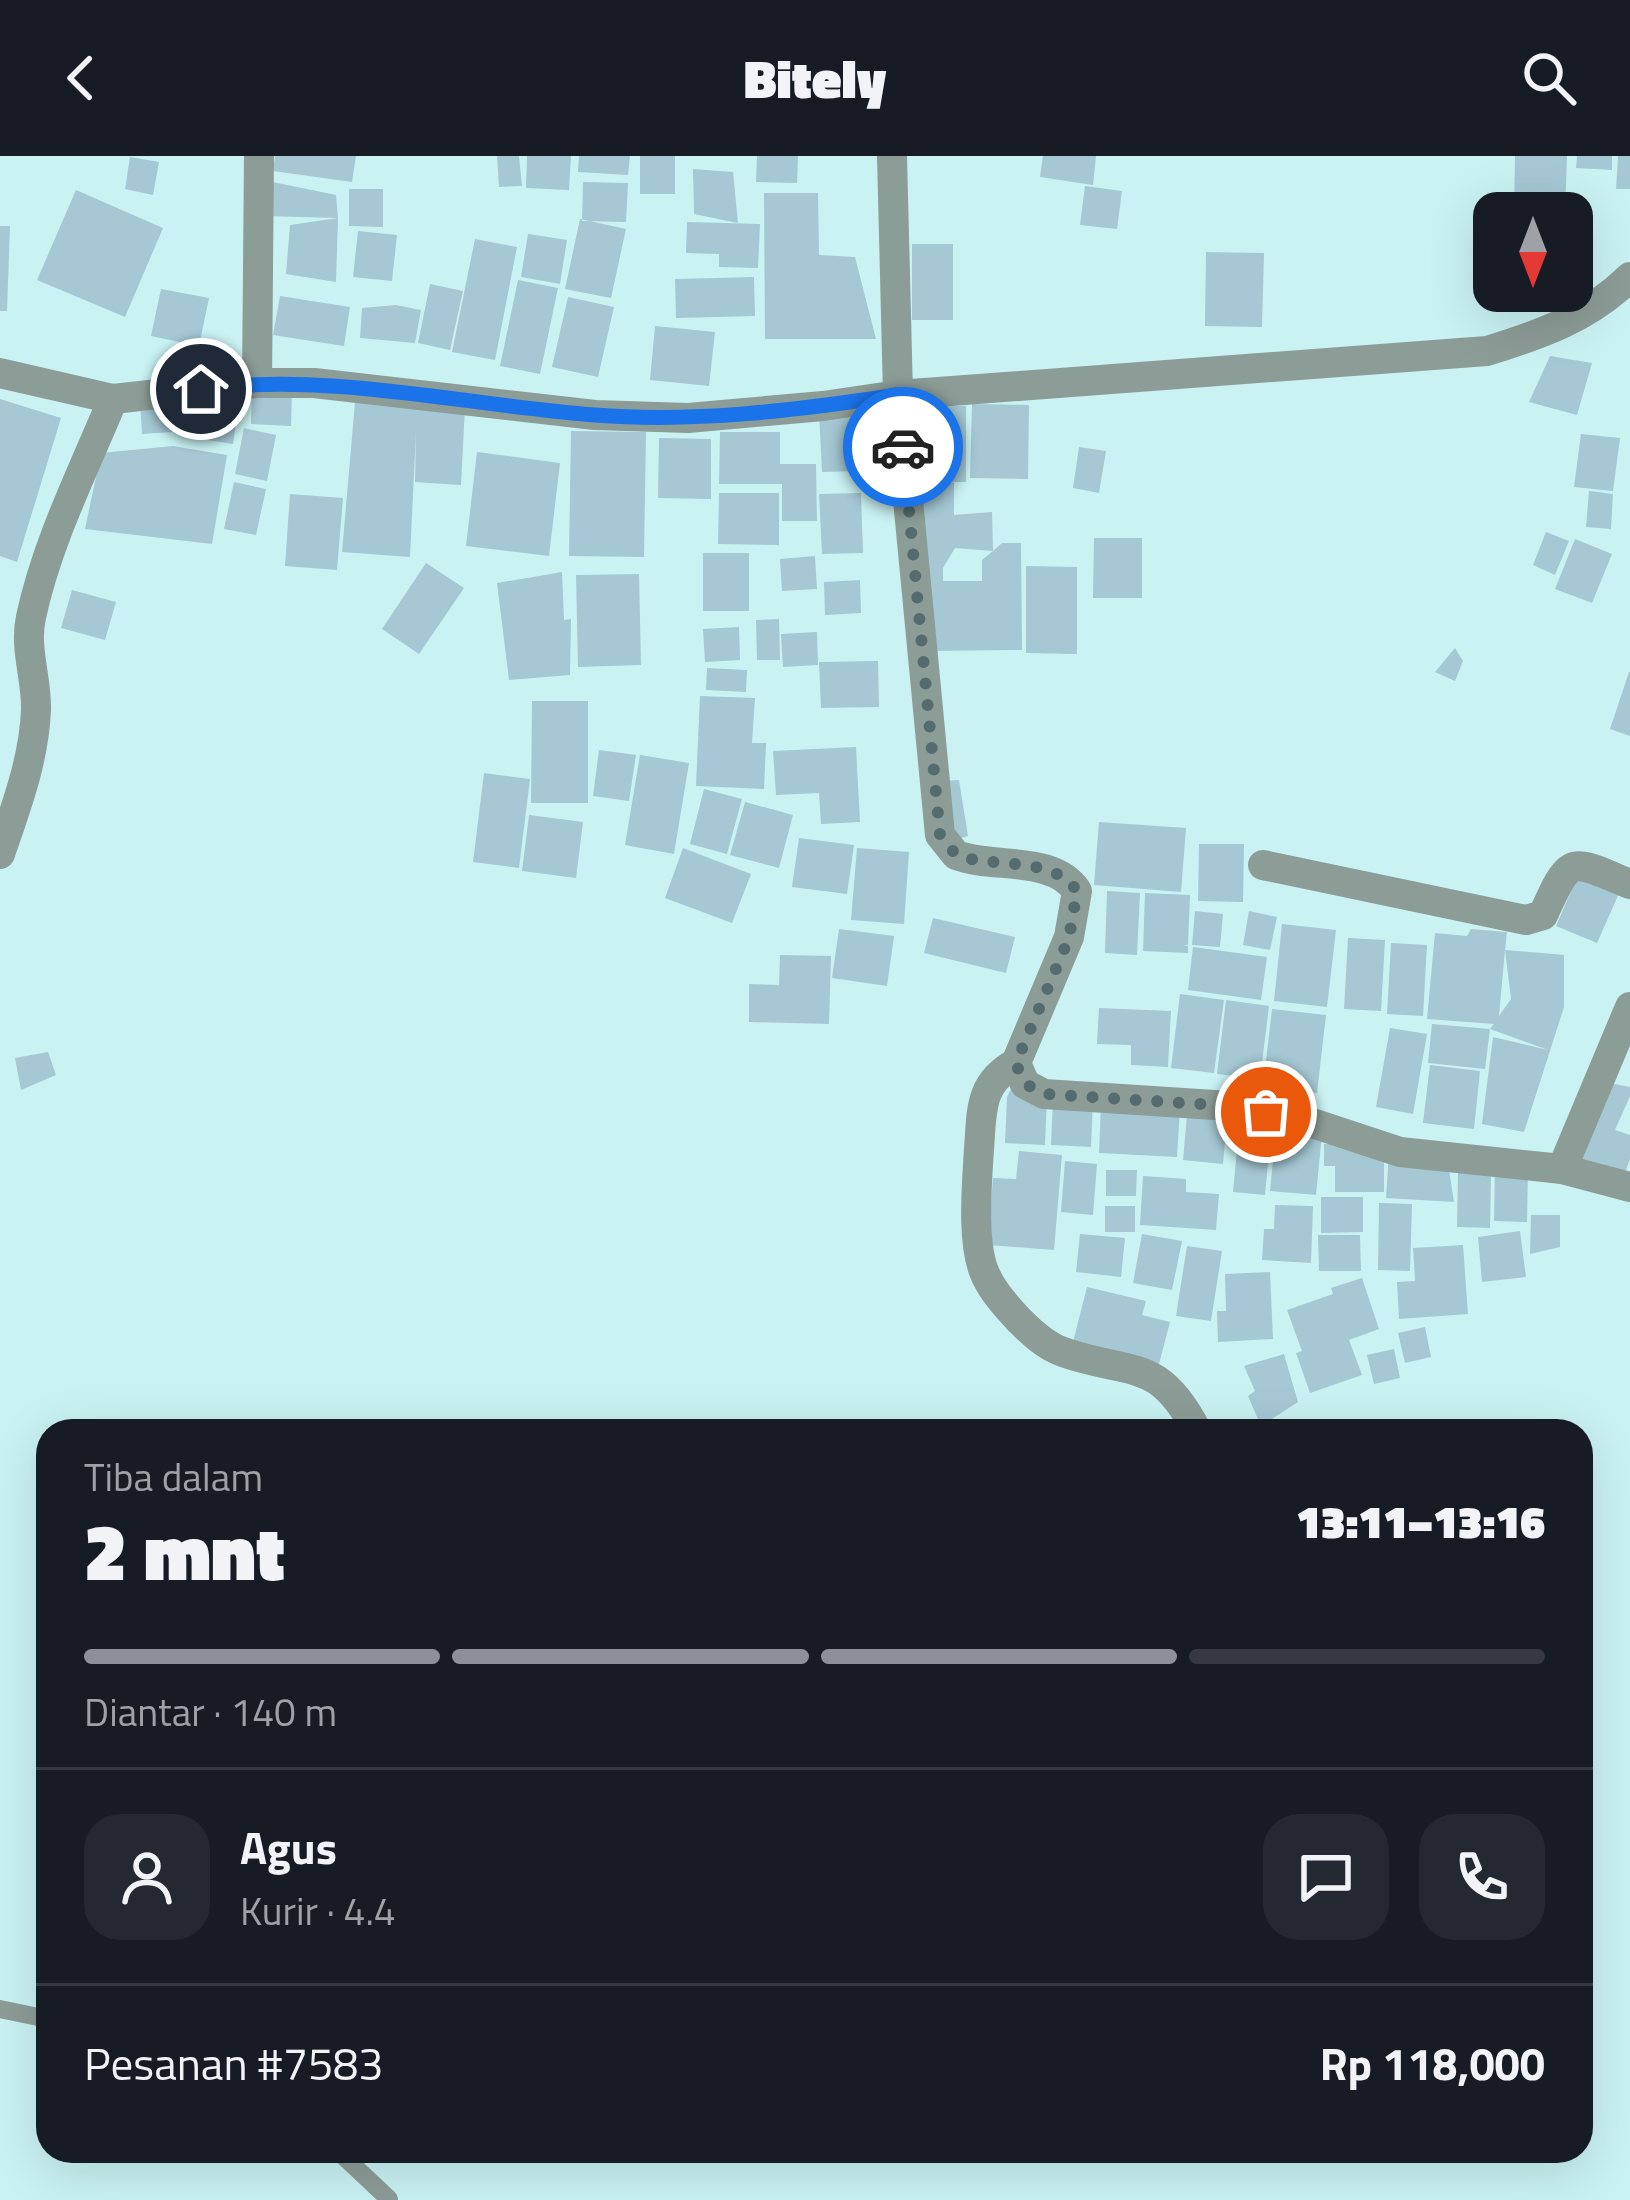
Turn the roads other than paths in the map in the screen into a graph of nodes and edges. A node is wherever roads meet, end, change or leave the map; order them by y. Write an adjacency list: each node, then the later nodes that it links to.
1 (260, 156): 5 (street)
2 (892, 156): 6 (street)
3 (1630, 277): 6 (street)
4 (0, 373): 7 (street)
5 (257, 383): 6 (street); 7 (street)
6 (898, 395): 12 (street)
7 (113, 399): 8 (street)
8 (0, 854)
9 (1263, 865): 10 (street)
10 (1630, 884)
11 (1630, 1007): 13 (street)
12 (1016, 1063): 13 (street); 15 (street)
13 (1562, 1169): 14 (street)
14 (1630, 1187)
15 (1189, 1419)
16 (0, 2009): 17 (lane)
17 (36, 2016)
18 (351, 2163): 19 (lane)
19 (389, 2199)

